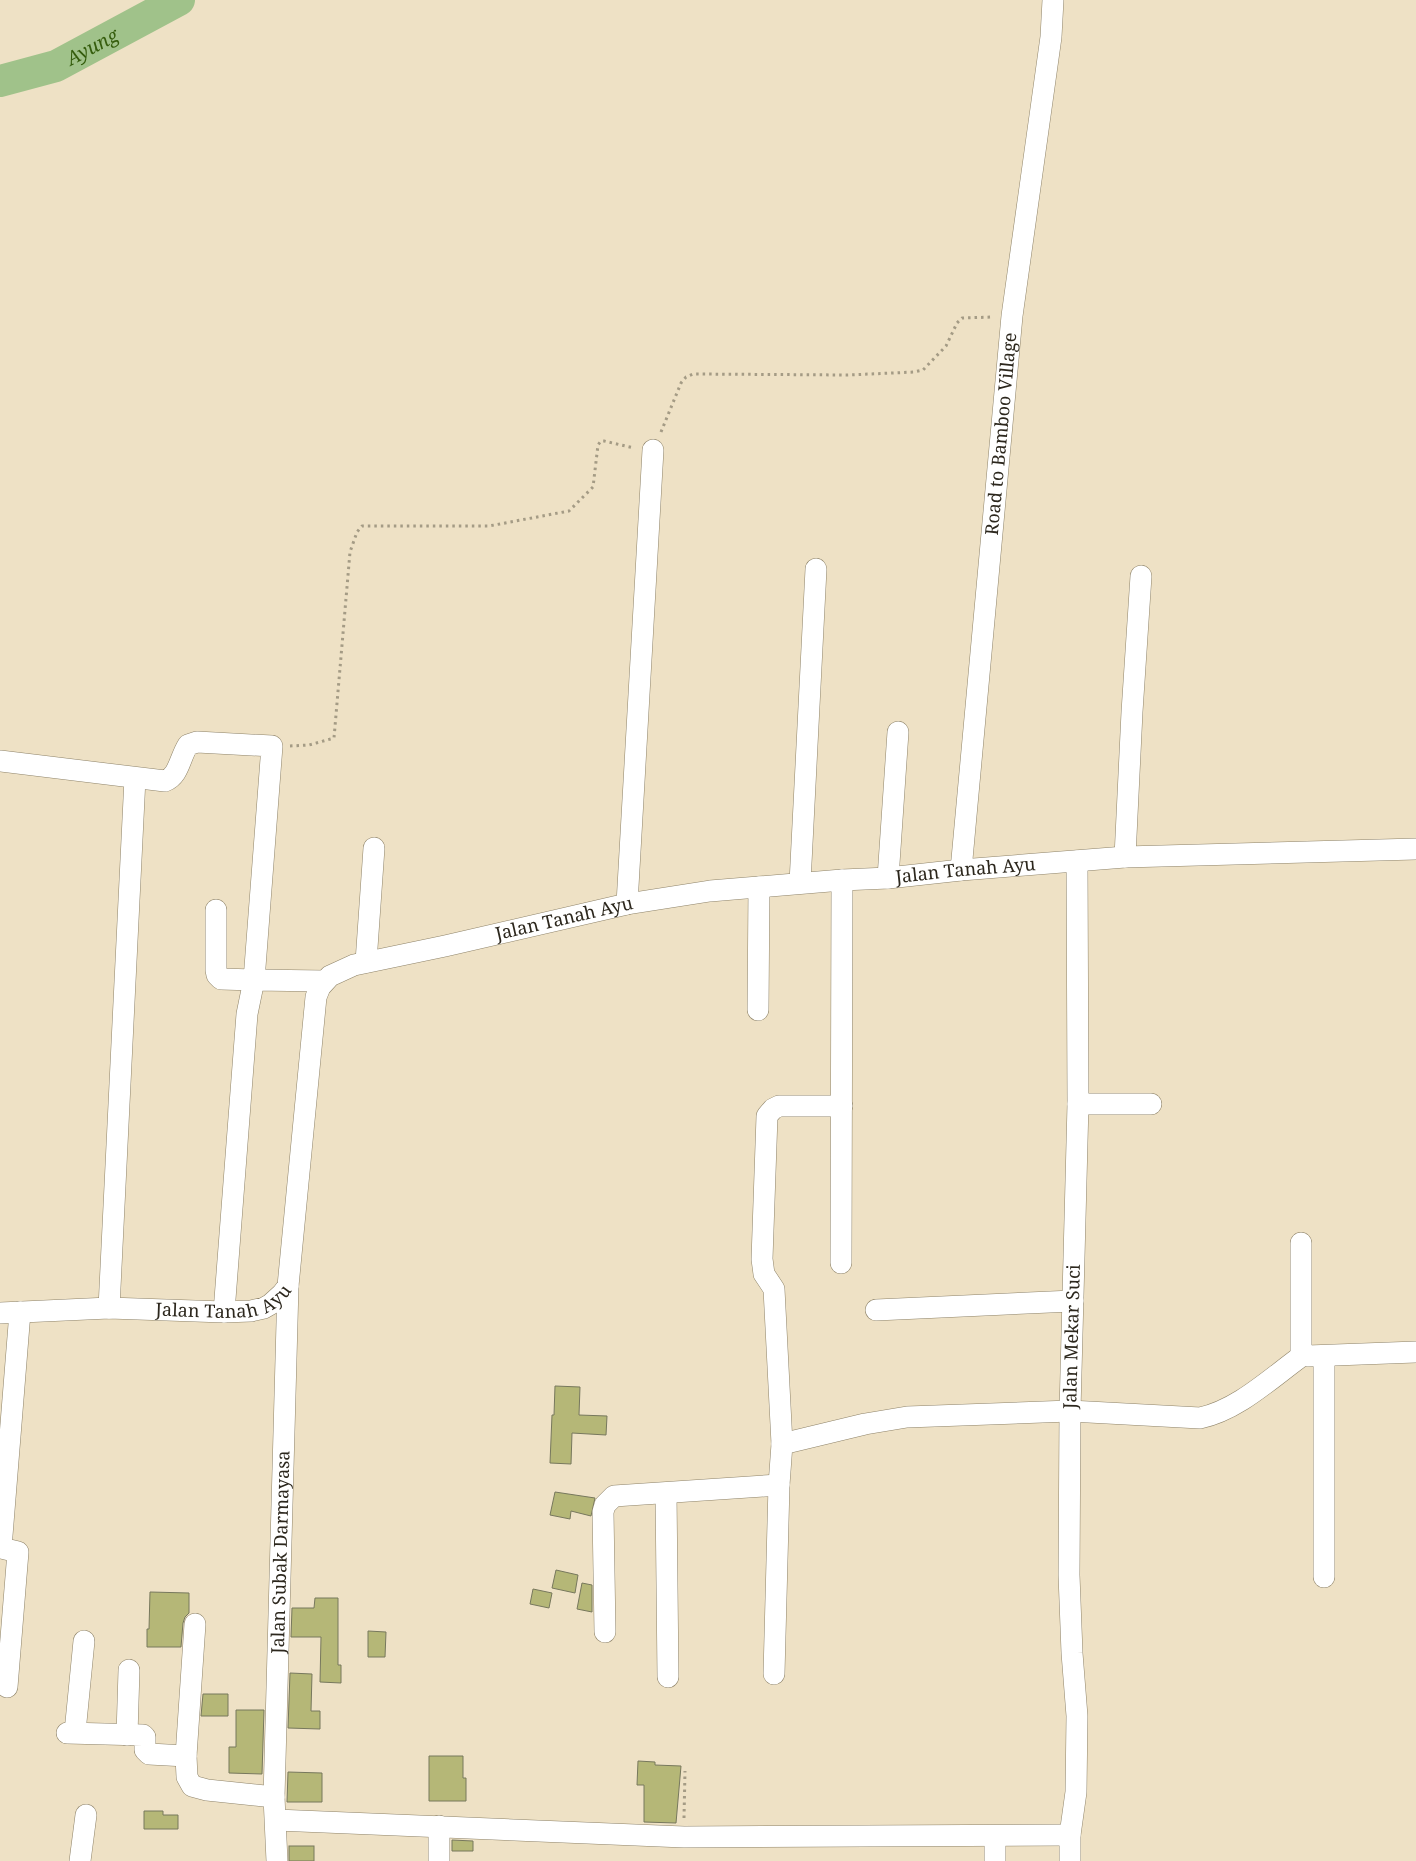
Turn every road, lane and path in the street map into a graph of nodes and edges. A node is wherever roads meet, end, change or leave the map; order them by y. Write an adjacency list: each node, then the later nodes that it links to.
1 (1053, 0): 2 (street, Road to Bamboo Village)
2 (1012, 316): 3 (path); 14 (street, Road to Bamboo Village)
3 (654, 450): 7 (path); 19 (street)
4 (816, 569): 17 (street)
5 (1141, 576): 12 (street)
6 (898, 732): 15 (street)
7 (272, 746): 9 (street); 22 (street)
8 (0, 761): 9 (street)
9 (135, 778): 32 (street)
10 (374, 848): 21 (street)
11 (1416, 849): 12 (street, Jalan Tanah Ayu)
12 (1124, 858): 13 (street, Jalan Tanah Ayu)
13 (1077, 861): 14 (street, Jalan Tanah Ayu); 25 (street, Jalan Mekar Suci)
14 (961, 870): 15 (street, Jalan Tanah Ayu)
15 (888, 878): 16 (street, Jalan Tanah Ayu)
16 (842, 880): 17 (street, Jalan Tanah Ayu); 27 (street)
17 (800, 883): 18 (street, Jalan Tanah Ayu)
18 (759, 887): 19 (street, Jalan Tanah Ayu); 24 (street)
19 (627, 904): 21 (street, Jalan Tanah Ayu)
20 (216, 910): 22 (street)
21 (366, 962): 23 (street, Jalan Tanah Ayu)
22 (254, 980): 23 (street); 34 (street)
23 (324, 982): 30 (street, Jalan Tanah Ayu)
24 (758, 1010)
25 (1078, 1104): 26 (street); 31 (street, Jalan Mekar Suci)
26 (1150, 1104)
27 (842, 1106): 29 (street); 39 (street)
28 (1301, 1243): 37 (street)
29 (841, 1264)
30 (288, 1286): 34 (street, Jalan Tanah Ayu); 52 (street, Jalan Subak Darmayasa)
31 (1073, 1301): 33 (street); 38 (street, Jalan Mekar Suci)
32 (109, 1308): 34 (street, Jalan Tanah Ayu); 35 (street, Jalan Tanah Ayu)
33 (876, 1310)
34 (224, 1312)
35 (10, 1313): 49 (street)
36 (1416, 1352): 37 (street)
37 (1314, 1355): 38 (street); 42 (street)
38 (1070, 1411): 39 (street, Jalan Mekar Suci); 56 (street)
39 (782, 1444): 40 (street)
40 (779, 1485): 41 (street); 47 (street)
41 (666, 1493): 44 (street); 48 (street)
42 (1324, 1577)
43 (195, 1624): 51 (street)
44 (605, 1632)
45 (84, 1642): 50 (street)
46 (129, 1670): 50 (street)
47 (774, 1674)
48 (668, 1677)
49 (7, 1687)
50 (127, 1735): 51 (street)
51 (186, 1756): 52 (street)
52 (274, 1797): 54 (street, Jalan Subak Darmayasa)
53 (86, 1814): 58 (street)
54 (276, 1820): 55 (street); 59 (street, Jalan Subak Darmayasa)
55 (439, 1826): 57 (street); 60 (street)
56 (1070, 1835): 57 (street); 62 (street)
57 (996, 1836): 61 (street)
58 (80, 1861)
59 (277, 1861)
60 (439, 1861)
61 (995, 1861)
62 (1070, 1861)

